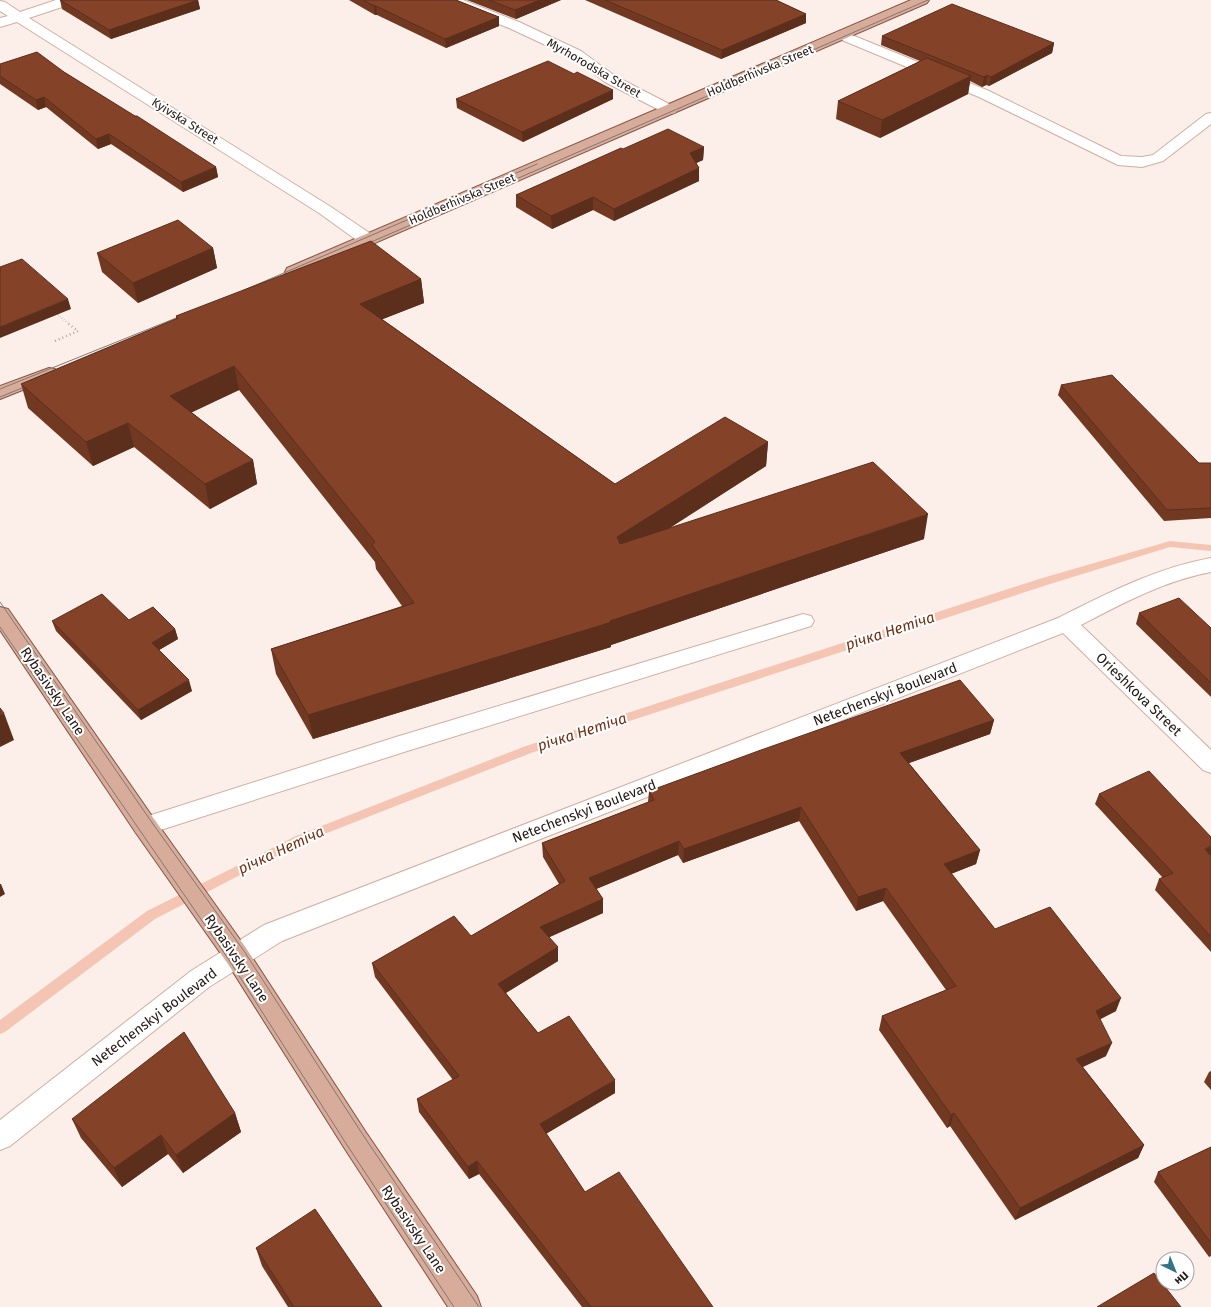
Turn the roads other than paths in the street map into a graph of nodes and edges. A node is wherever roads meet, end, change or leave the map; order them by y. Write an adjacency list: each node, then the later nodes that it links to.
1 (68, 0): 5 (street)
2 (451, 0): 8 (street, Myrhorodska Street)
3 (922, 0): 7 (main road, Holdberhivska Street)
4 (0, 5): 5 (street, Kyivska Street)
5 (20, 16): 6 (street); 10 (street, Kyivska Street)
6 (0, 23)
7 (842, 35): 8 (main road, Holdberhivska Street); 9 (street)
8 (670, 110): 10 (main road, Holdberhivska Street)
9 (1211, 118)
10 (368, 240): 11 (main road, Holdberhivska Street)
11 (276, 280)
12 (64, 367): 13 (main road)
13 (0, 393)
14 (1211, 566): 17 (street, Netechenskyi Boulevard)
15 (0, 614): 19 (main road, Rybasivsky Lane)
16 (803, 621): 19 (street)
17 (1066, 623): 18 (street, Orieshkova Street); 20 (street, Netechenskyi Boulevard)
18 (1211, 764)
19 (145, 826): 20 (main road, Rybasivsky Lane)
20 (237, 956): 21 (street, Netechenskyi Boulevard); 22 (main road, Rybasivsky Lane)
21 (0, 1137)
22 (466, 1307)

